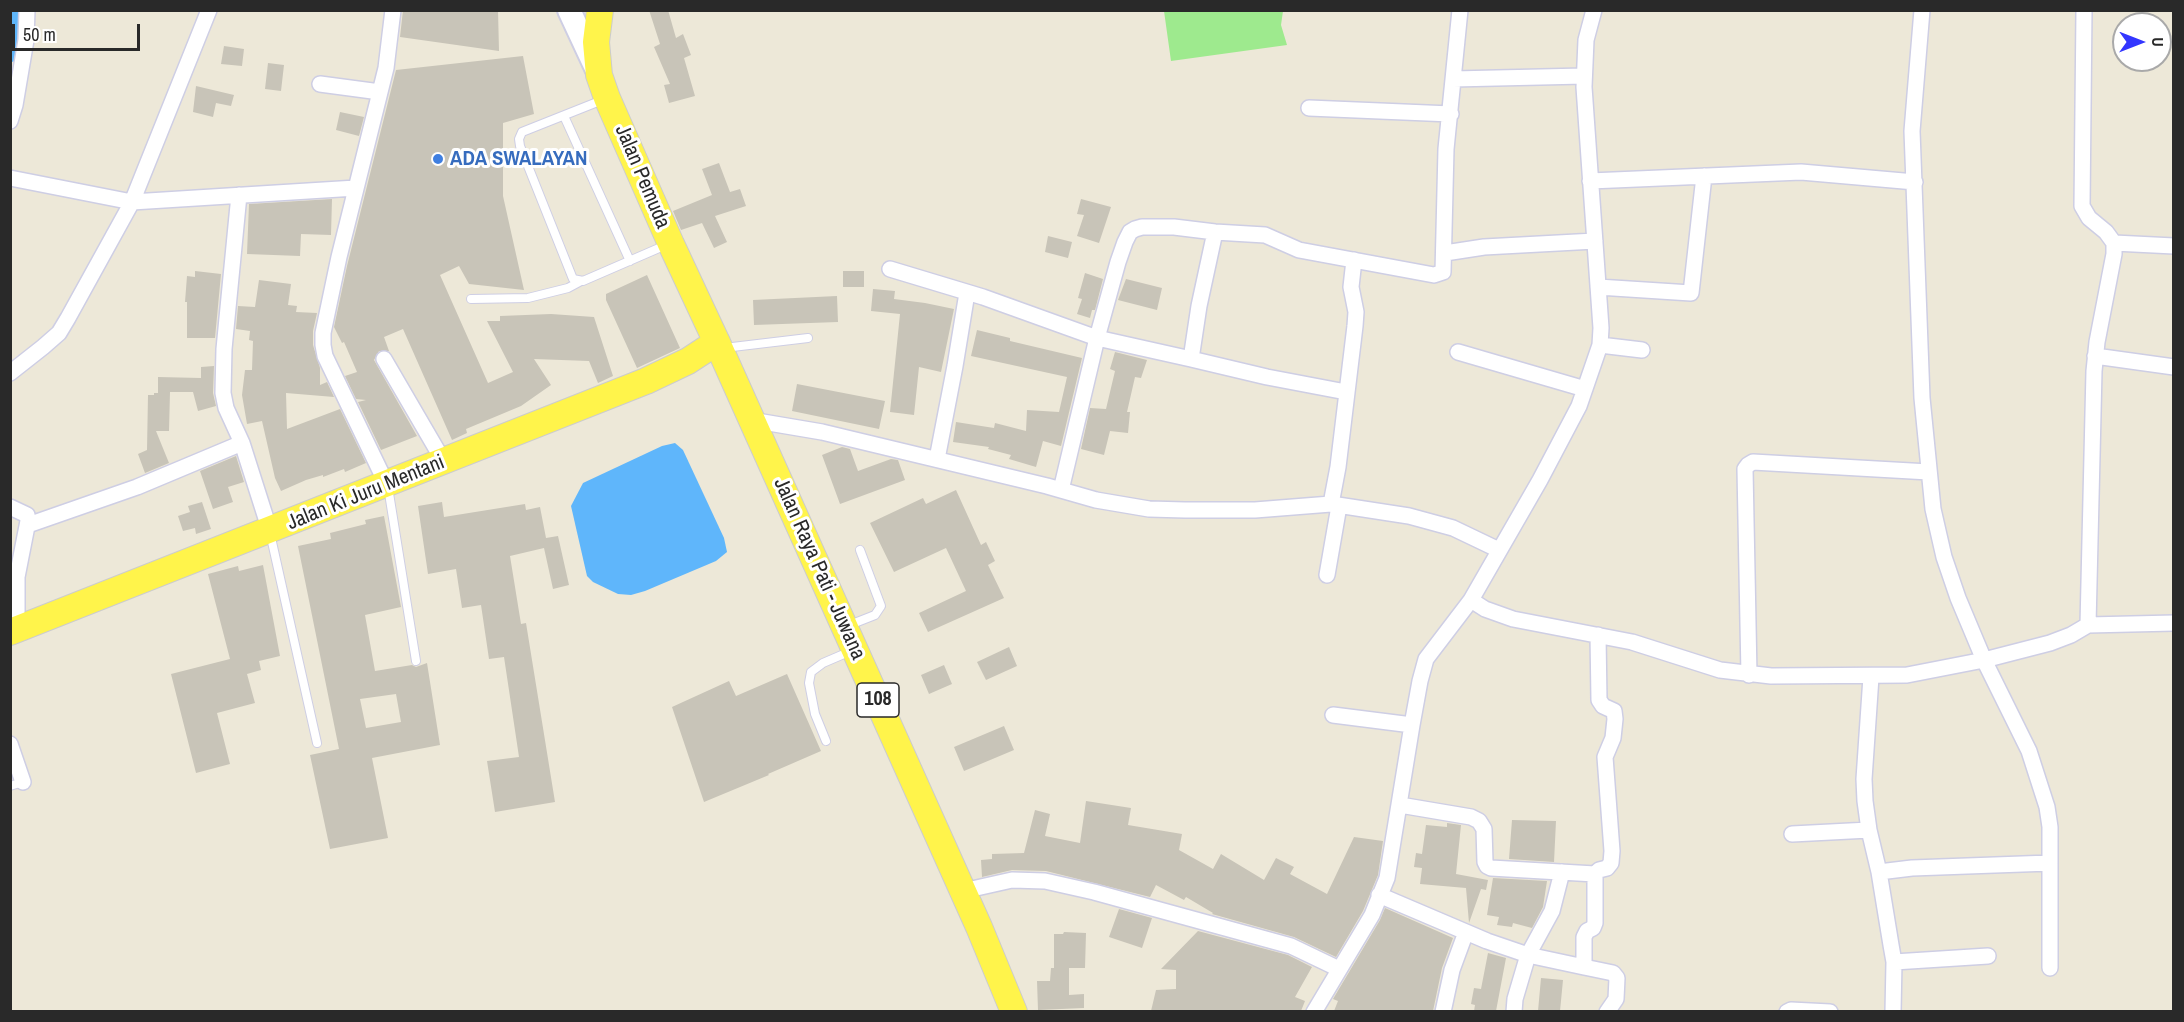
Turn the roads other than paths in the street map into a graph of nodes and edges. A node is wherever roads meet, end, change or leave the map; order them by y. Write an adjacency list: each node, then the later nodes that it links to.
1 (27, 10): 18 (street)
2 (209, 10): 25 (street)
3 (393, 10): 14 (street)
4 (569, 10): 13 (main road, Jalan Pemuda)
5 (600, 10): 13 (main road)
6 (1460, 10): 11 (street)
7 (1594, 10): 10 (street)
8 (1922, 10): 22 (street)
9 (2084, 10): 28 (street)
10 (1584, 76): 11 (street); 21 (street)
11 (1453, 79): 16 (street)
12 (320, 84): 14 (street)
13 (603, 86): 17 (lane); 29 (main road, Jalan Pemuda)
14 (380, 93): 23 (street)
15 (1309, 108): 16 (street)
16 (1451, 114): 31 (street)
17 (564, 116): 33 (lane); 35 (lane)
18 (10, 121)
19 (1704, 176): 21 (street); 22 (street); 36 (street)
20 (10, 178): 25 (street)
21 (1590, 181): 27 (street)
22 (1915, 182): 57 (street)
23 (356, 188): 24 (street); 58 (street)
24 (239, 195): 25 (street); 54 (street)
25 (132, 202): 49 (street)
26 (1215, 232): 32 (street); 40 (street); 47 (street)
27 (1595, 241): 31 (street); 36 (street)
28 (2114, 243): 30 (street); 45 (street)
29 (671, 244): 33 (lane); 41 (main road, Jalan Pemuda)
30 (2174, 246)
31 (1444, 253): 32 (street)
32 (1354, 260): 52 (street)
33 (630, 261): 35 (lane)
34 (890, 269): 37 (street)
35 (583, 281): 38 (lane)
36 (1598, 287): 42 (street)
37 (967, 293): 40 (street); 55 (street)
38 (471, 299)
39 (808, 338): 41 (lane)
40 (1097, 338): 47 (street); 59 (street)
41 (718, 345): 51 (main road, Jalan Pemuda); 56 (main road, Jalan Ki Juru Mentani)
42 (1600, 345): 43 (street); 50 (street)
43 (1642, 350)
44 (1458, 352): 50 (street)
45 (2096, 356): 48 (street); 69 (street)
46 (384, 359): 56 (street)
47 (1191, 359): 52 (street)
48 (2174, 367)
49 (10, 373)
50 (1585, 389): 65 (street)
51 (738, 390): 53 (main road, Jalan Raya Pati - Juwana / 108)
52 (1346, 392): 60 (street)
53 (751, 420): 55 (street); 72 (main road, Jalan Raya Pati - Juwana / 108)
54 (242, 443): 62 (street); 63 (street)
55 (937, 459): 59 (street)
56 (444, 462): 58 (main road, Jalan Ki Juru Mentani)
57 (1929, 472): 74 (street); 75 (street)
58 (387, 485): 63 (main road, Jalan Ki Juru Mentani); 73 (lane)
59 (1061, 490): 60 (street)
60 (1335, 505): 65 (street); 66 (street)
61 (10, 507): 62 (street)
62 (28, 525): 70 (street)
63 (270, 531): 70 (main road, Jalan Ki Juru Mentani); 80 (lane)
64 (860, 550): 72 (lane)
65 (1499, 550): 67 (street)
66 (1327, 575)
67 (1471, 600): 71 (street); 78 (street)
68 (2174, 623): 69 (street)
69 (2088, 625): 74 (street)
70 (14, 631)
71 (1598, 635): 75 (street); 89 (street)
72 (850, 638): 79 (lane); 90 (main road, Jalan Raya Pati - Juwana / 108)
73 (416, 660)
74 (1984, 660): 76 (street); 86 (street)
75 (1749, 675): 76 (street)
76 (1870, 677): 84 (street)
77 (1333, 716): 78 (street)
78 (1412, 725): 83 (street)
79 (826, 741)
80 (317, 743)
81 (11, 747): 82 (street)
82 (17, 784)
83 (1400, 805): 87 (street); 91 (street)
84 (1869, 830): 85 (street); 88 (street)
85 (1792, 834)
86 (2050, 863): 88 (street); 97 (street)
87 (1562, 872): 89 (street); 93 (street)
88 (1879, 872): 95 (street)
89 (1596, 874): 96 (street)
90 (963, 891): 98 (street); 99 (main road, Jalan Raya Pati - Juwana / 108)
91 (1379, 895): 92 (street); 98 (street)
92 (1466, 932): 93 (street); 101 (street)
93 (1528, 955): 96 (street); 102 (street)
94 (1988, 956): 95 (street)
95 (1894, 962): 106 (street)
96 (1584, 967): 103 (street)
97 (2050, 968)
98 (1339, 969): 100 (street)
99 (1014, 1011)
100 (1314, 1011)
101 (1443, 1011)
102 (1514, 1011)
103 (1607, 1011)
104 (1787, 1011): 105 (street)
105 (1830, 1011)
106 (1893, 1011)

